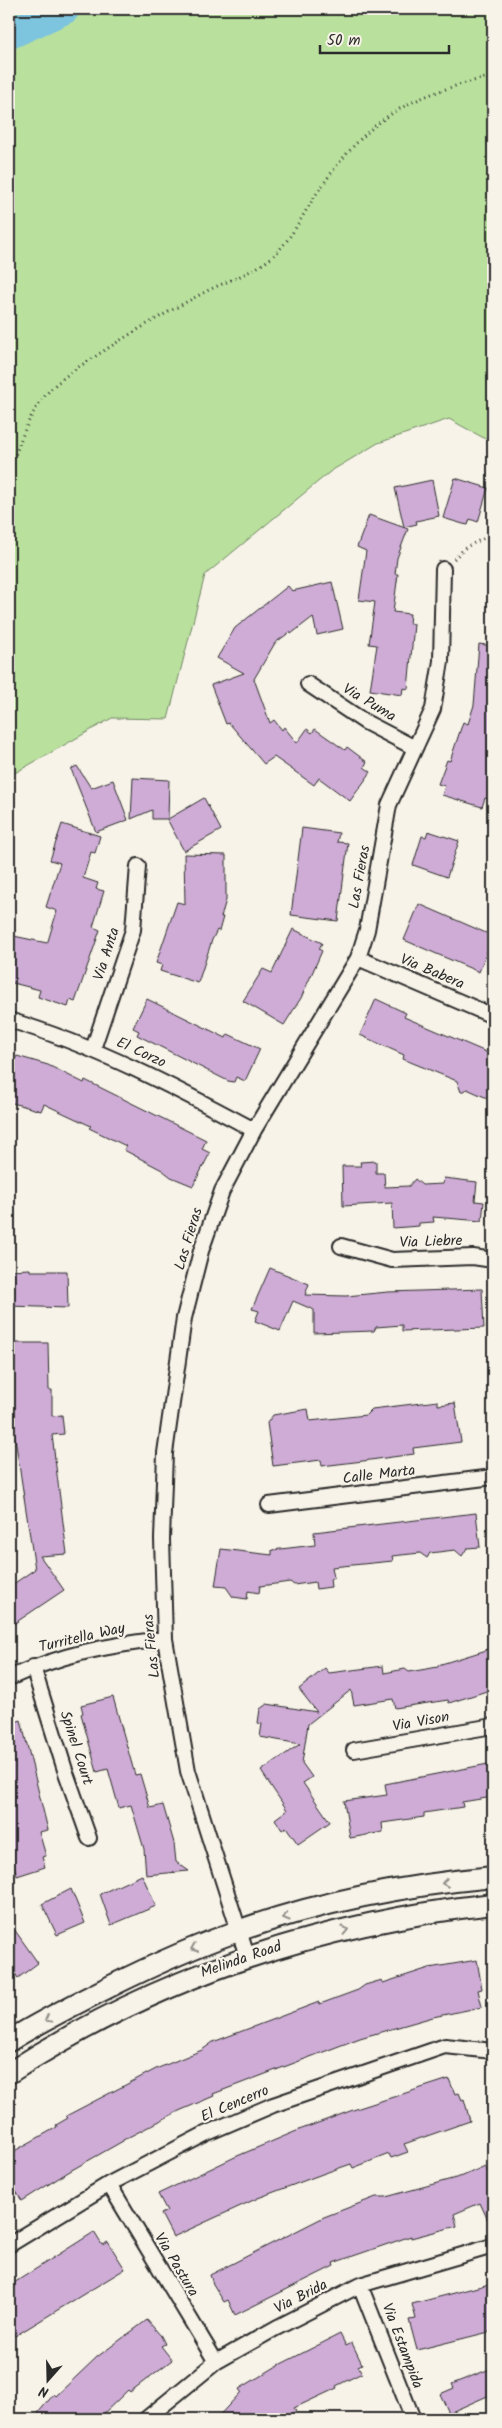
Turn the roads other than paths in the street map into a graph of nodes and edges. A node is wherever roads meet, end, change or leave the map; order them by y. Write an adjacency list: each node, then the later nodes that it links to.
1 (444, 569): 3 (street, Las Fieras)
2 (308, 684): 3 (street, Via Puma)
3 (415, 748): 5 (street, Las Fieras)
4 (138, 866): 8 (street, Via Anta)
5 (358, 958): 6 (street, Via Babera); 9 (street, Las Fieras)
6 (493, 1016)
7 (9, 1020): 8 (street, El Corzo)
8 (93, 1049): 9 (street, El Corzo)
9 (254, 1130): 14 (street, Las Fieras)
10 (340, 1246): 11 (street, Via Liebre)
11 (493, 1260)
12 (493, 1477): 13 (street, Calle Marta)
13 (269, 1505)
14 (166, 1639): 15 (street, Turritella Way); 22 (street, Las Fieras)
15 (33, 1667): 16 (street, Turritella Way); 19 (street, Spinel Court)
16 (9, 1678)
17 (493, 1726): 18 (street, Via Vison)
18 (354, 1750)
19 (89, 1838)
20 (493, 1877): 22 (main road, Melinda Road, one-way to 22)
21 (493, 1904): 23 (main road, Melinda Road, one-way to 21)
22 (239, 1930): 23 (street, Las Fieras); 24 (main road, Melinda Road, one-way to 24)
23 (247, 1956): 26 (main road, Melinda Road)
24 (9, 2041)
25 (493, 2051): 27 (street, El Cencerro)
26 (9, 2073)
27 (109, 2184): 28 (street, El Cencerro); 31 (street, Via Pastura)
28 (9, 2245)
29 (493, 2246): 30 (street, Via Brida)
30 (360, 2285): 31 (street, Via Brida); 33 (street, Via Estampida)
31 (216, 2362): 32 (street, Via Brida)
32 (146, 2419)
33 (413, 2419)

